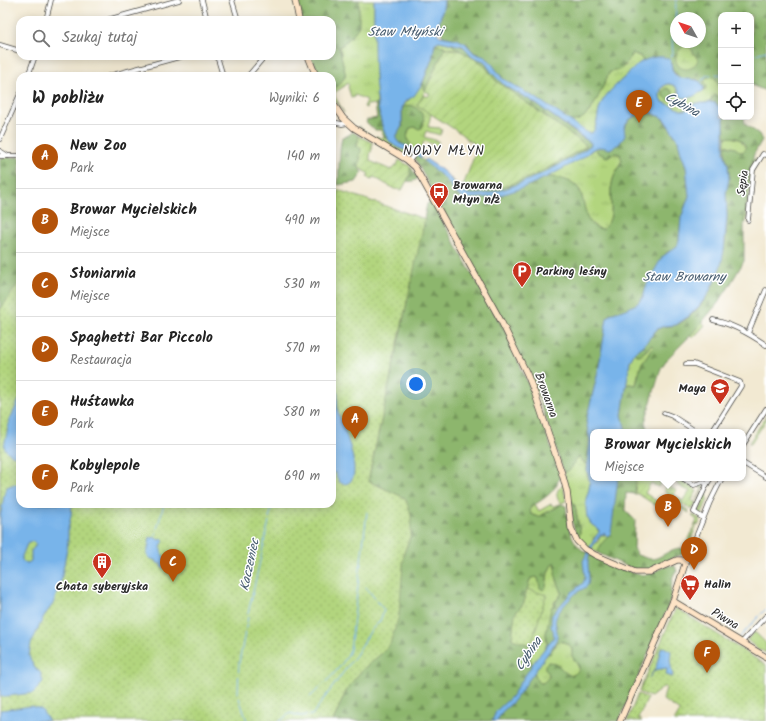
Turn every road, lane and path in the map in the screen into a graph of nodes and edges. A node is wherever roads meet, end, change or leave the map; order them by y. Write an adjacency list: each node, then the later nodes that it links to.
1 (51, 0): 6 (street)
2 (179, 0): 7 (street)
3 (202, 0): 8 (street)
4 (232, 0): 9 (street)
5 (295, 0): 10 (street)
6 (47, 16)
7 (121, 16)
8 (206, 16)
9 (237, 16)
10 (297, 16)
11 (0, 45): 12 (street)
12 (16, 50)
13 (34, 60): 18 (street)
14 (168, 60): 19 (street)
15 (219, 60): 20 (street)
16 (262, 60): 21 (street)
17 (310, 60): 22 (street)
18 (29, 72)
19 (125, 72)
20 (222, 72)
21 (251, 72)
22 (314, 72)
23 (16, 103): 27 (street)
24 (336, 107): 26 (street, Browarna)
25 (336, 123): 26 (street)
26 (348, 123): 32 (street, Browarna)
27 (0, 139)
28 (0, 153): 30 (street)
29 (766, 155): 33 (street, Sępia)
30 (16, 156)
31 (414, 156): 32 (street)
32 (409, 161): 51 (street, Browarna)
33 (748, 220)
34 (766, 290): 36 (street)
35 (713, 320): 36 (street)
36 (748, 333): 37 (street)
37 (766, 345)
38 (686, 364): 42 (street)
39 (766, 409): 43 (street)
40 (664, 413): 41 (street)
41 (692, 429)
42 (714, 429)
43 (746, 440)
44 (746, 465): 45 (street)
45 (766, 477)
46 (687, 481): 49 (street)
47 (709, 481): 49 (street)
48 (720, 481): 50 (street)
49 (707, 484): 50 (street)
50 (703, 518): 51 (street)
51 (685, 564): 52 (street)
52 (673, 601): 54 (street, Piwna); 56 (street)
53 (766, 616): 54 (street)
54 (742, 642): 55 (street, Piwna)
55 (766, 657)
56 (620, 721)

